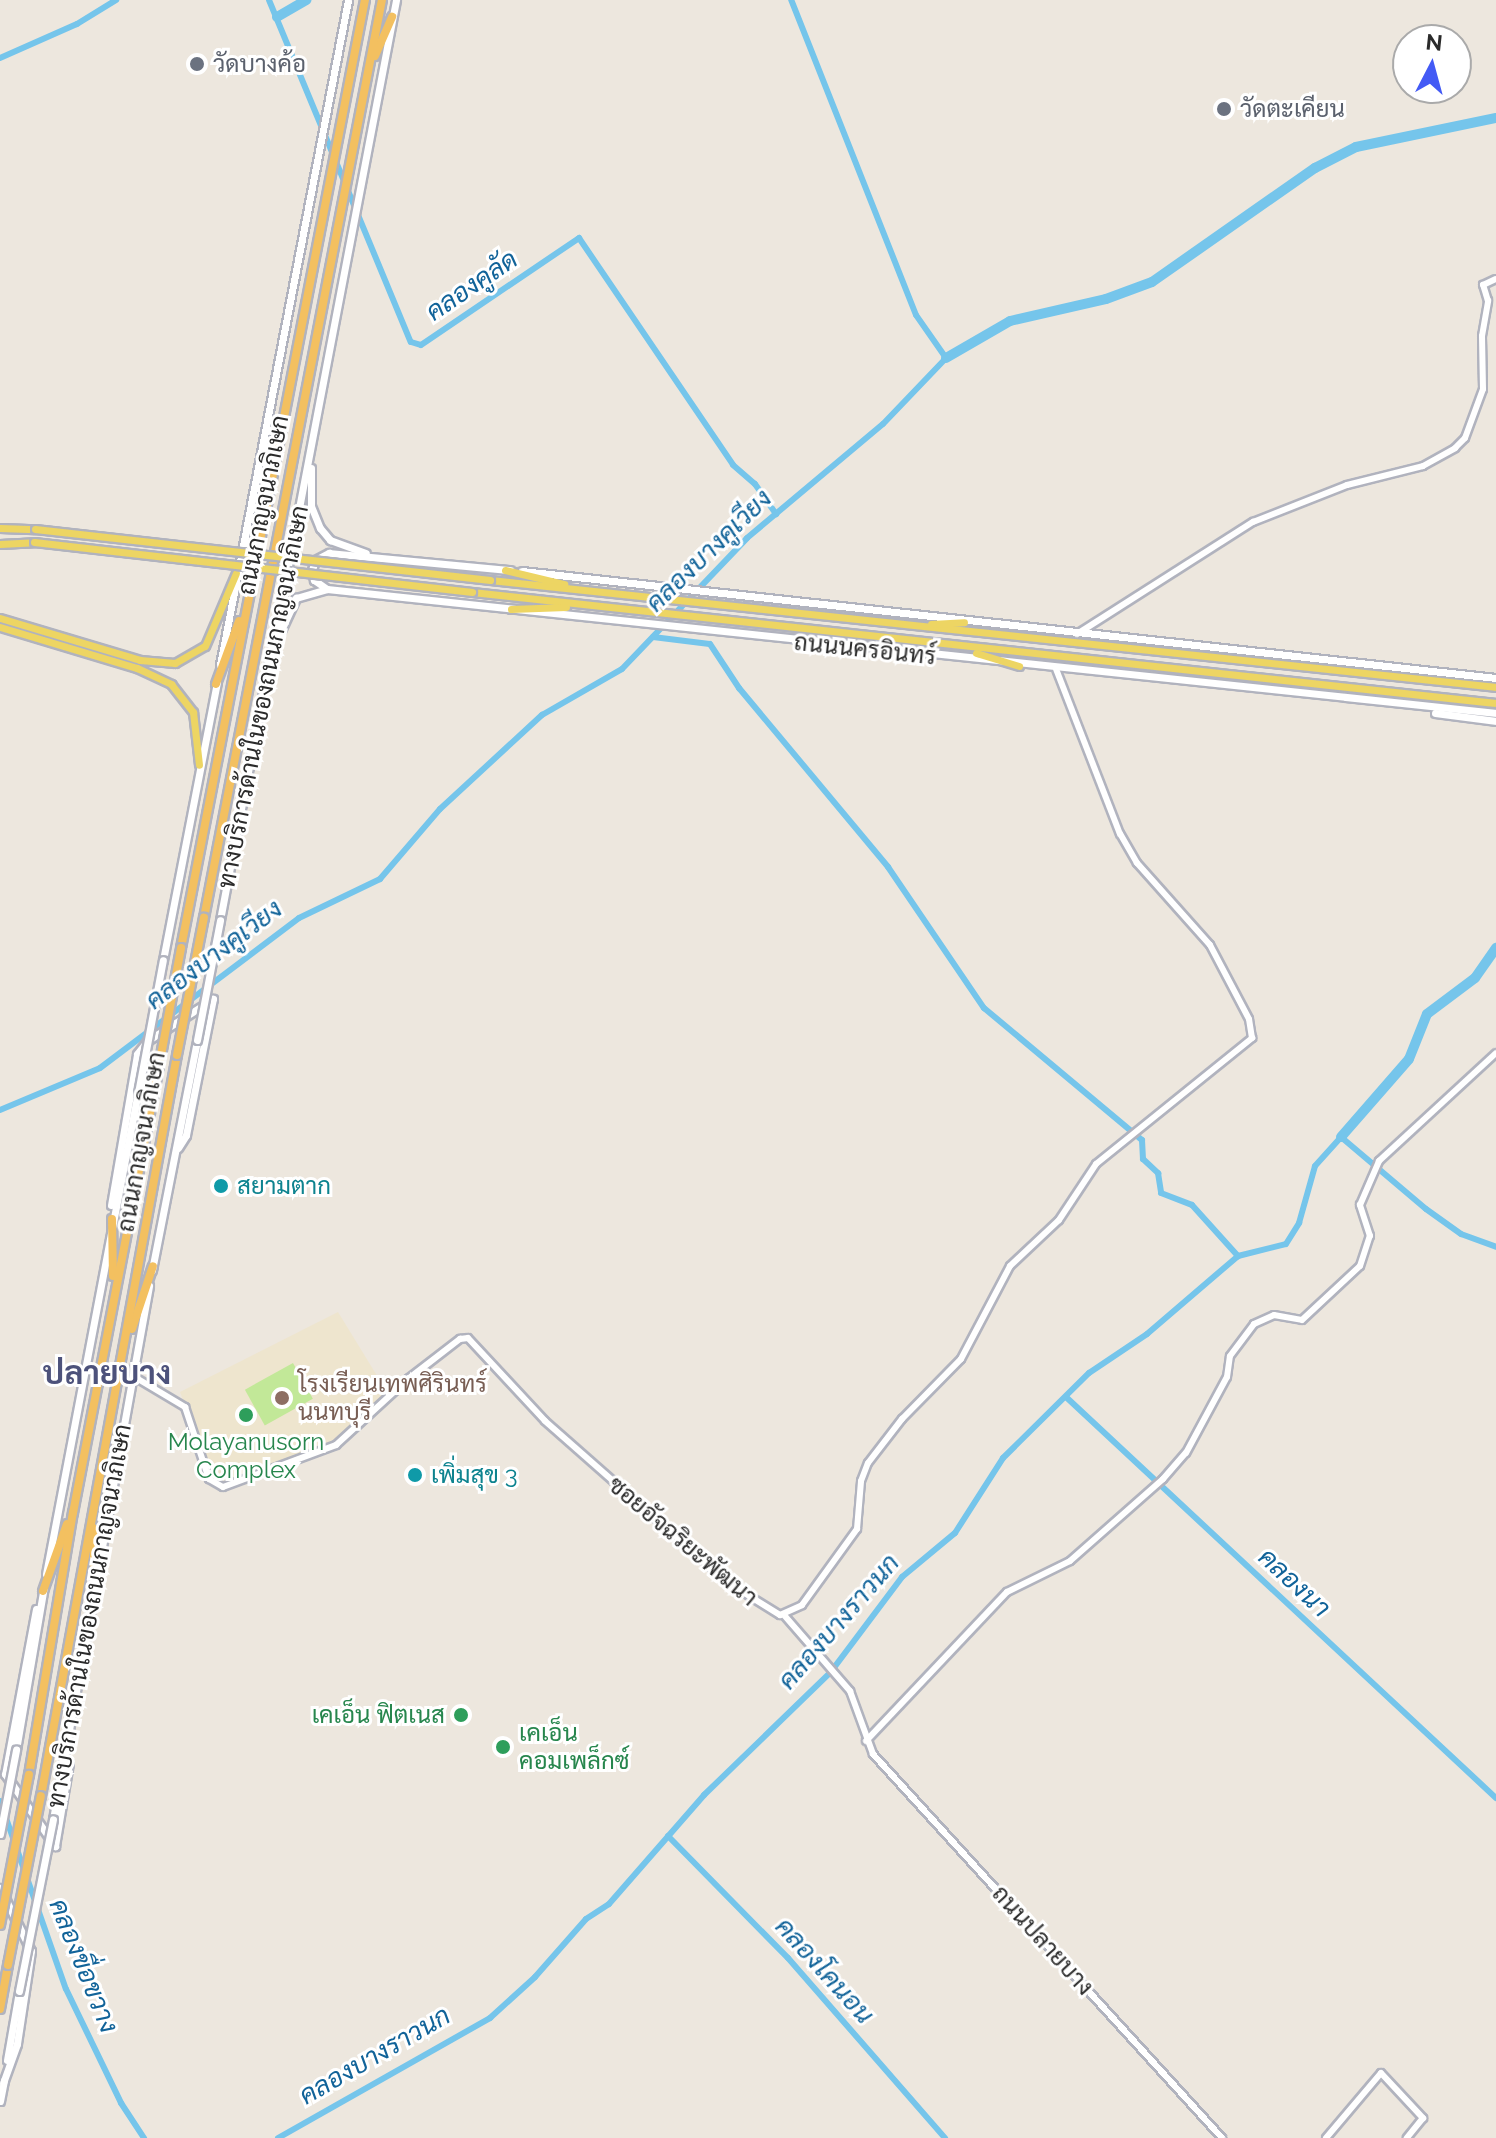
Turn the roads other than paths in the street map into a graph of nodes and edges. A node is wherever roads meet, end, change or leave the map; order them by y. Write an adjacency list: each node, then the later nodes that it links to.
1 (348, 0): 13 (main road)
2 (365, 0): 17 (highway, ถนนกาญจนาภิเษก)
3 (382, 0): 6 (highway, ถนนกาญจนาภิเษก)
4 (396, 0): 5 (main road, ทางบริการด้านในของถนนกาญจนาภิเษก)
5 (392, 17): 6 (highway); 8 (main road, ทางบริการด้านในของถนนกาญจนาภิเษก)
6 (371, 61): 41 (highway, ถนนกาญจนาภิเษก, bridge)
7 (1496, 279): 23 (street)
8 (312, 445): 11 (main road); 25 (main road, ทางบริการด้านในของถนนกาญจนาภิเษก)
9 (0, 528): 15 (main road, ถนนนครอินทร์, bridge)
10 (0, 544): 16 (main road, ถนนนครอินทร์, bridge)
11 (372, 555): 12 (main road, ถนนนครอินทร์); 14 (main road)
12 (505, 570): 15 (main road); 20 (main road, ถนนนครอินทร์)
13 (236, 573): 19 (main road); 29 (main road)
14 (327, 589): 18 (main road, ถนนนครอินทร์); 25 (main road)
15 (593, 591): 21 (main road, ถนนนครอินทร์)
16 (592, 606): 18 (main road); 24 (main road, ถนนนครอินทร์)
17 (245, 609): 29 (highway); 40 (highway, ถนนกาญจนาภิเษก, bridge)
18 (511, 609): 26 (main road, ถนนนครอินทร์)
19 (0, 618)
20 (964, 622): 21 (main road); 23 (main road, ถนนนครอินทร์)
21 (909, 625): 30 (main road, ถนนนครอินทร์)
22 (0, 627): 35 (main road)
23 (1077, 634): 28 (main road, ถนนนครอินทร์)
24 (955, 646): 26 (main road); 31 (main road, ถนนนครอินทร์)
25 (271, 652): 37 (main road, ทางบริการด้านในของถนนกาญจนาภิเษก, bridge)
26 (1019, 666): 27 (main road, ถนนนครอินทร์)
27 (1056, 669): 32 (main road, ถนนนครอินทร์); 47 (street, ซอยอัจฉริยะพัฒนา)
28 (1496, 676)
29 (216, 684): 35 (main road)
30 (1496, 687)
31 (1496, 703)
32 (1404, 707): 33 (main road, ถนนนครอินทร์); 34 (main road)
33 (1496, 713)
34 (1496, 721)
35 (199, 765): 38 (main road, bridge)
36 (1496, 1053): 49 (street)
37 (176, 1151): 38 (main road); 39 (main road, ทางบริการด้านในของถนนกาญจนาภิเษก)
38 (112, 1217): 40 (highway); 46 (main road)
39 (153, 1266): 41 (highway); 42 (main road, ทางบริการด้านในของถนนกาญจนาภิเษก)
40 (113, 1293): 44 (highway, ถนนกาญจนาภิเษก)
41 (122, 1355): 43 (highway, ถนนกาญจนาภิเษก)
42 (133, 1376): 45 (main road, ทางบริการด้านในของถนนกาญจนาภิเษก); 47 (street, ซอยอัจฉริยะพัฒนา)
43 (94, 1503): 45 (highway); 53 (highway, ถนนกาญจนาภิเษก, bridge)
44 (73, 1513): 46 (highway); 52 (highway, ถนนกาญจนาภิเษก, bridge)
45 (95, 1579): 48 (main road, ทางบริการด้านในของถนนกาญจนาภิเษก)
46 (43, 1596): 48 (main road); 50 (main road, bridge)
47 (784, 1615): 49 (street, ถนนปลายบาง)
48 (74, 1710): 54 (main road, ทางบริการด้านในของถนนกาญจนาภิเษก, bridge)
49 (866, 1741): 56 (street, ถนนปลายบาง)
50 (0, 1834)
51 (0, 1888): 54 (main road)
52 (0, 1925)
53 (0, 2009)
54 (3, 2083): 55 (main road, ทางบริการด้านในของถนนกาญจนาภิเษก)
55 (0, 2101)
56 (1222, 2138)
57 (1326, 2138): 58 (street)
58 (1407, 2138)

